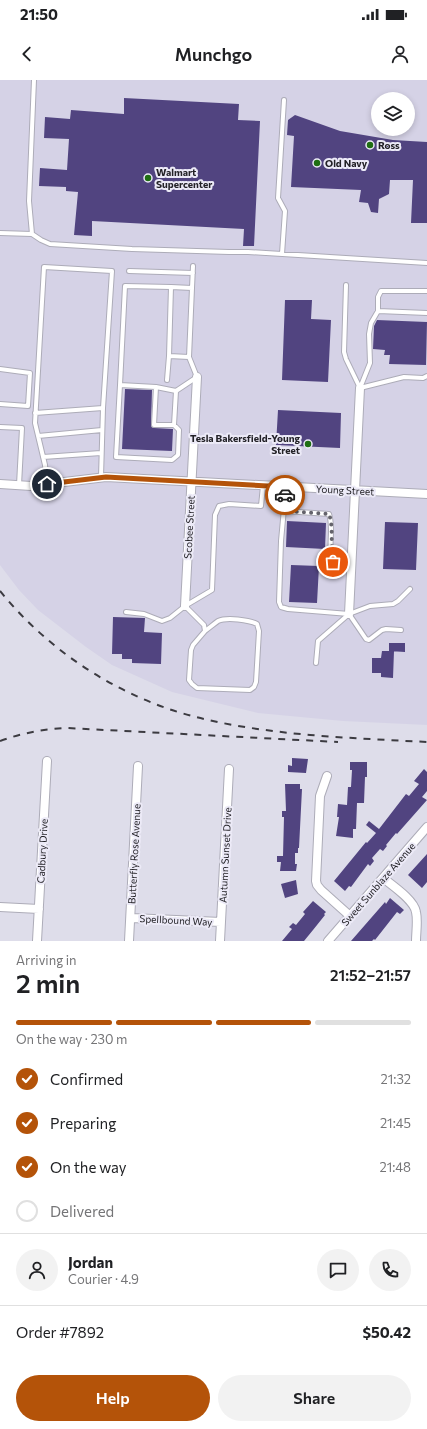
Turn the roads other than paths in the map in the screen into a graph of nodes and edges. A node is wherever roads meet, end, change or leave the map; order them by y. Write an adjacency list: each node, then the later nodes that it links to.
1 (34, 80): 4 (lane)
2 (284, 100): 5 (lane)
3 (0, 233): 4 (lane)
4 (32, 234): 5 (lane)
5 (282, 254): 6 (lane)
6 (427, 263)
7 (193, 266): 9 (lane)
8 (129, 271): 9 (lane)
9 (193, 274): 12 (lane)
10 (346, 285): 24 (lane)
11 (172, 287): 12 (lane); 16 (lane); 22 (lane)
12 (192, 288): 17 (lane)
13 (427, 291): 14 (lane)
14 (378, 311): 15 (lane); 24 (lane)
15 (427, 313)
16 (169, 356): 17 (lane); 21 (lane)
17 (189, 357): 20 (lane)
18 (0, 369): 26 (lane)
19 (427, 376): 24 (lane)
20 (197, 377): 25 (lane); 36 (street, Scobee Street)
21 (167, 380)
22 (120, 384): 23 (lane); 29 (lane)
23 (156, 387): 25 (lane); 29 (lane)
24 (360, 388): 42 (street)
25 (176, 391): 29 (lane)
26 (0, 404)
27 (103, 408): 28 (lane); 28 (lane); 31 (lane)
28 (35, 413): 32 (lane)
29 (174, 425)
30 (0, 427): 39 (lane)
31 (102, 430): 32 (lane); 33 (lane)
32 (38, 436): 34 (lane)
33 (101, 453): 34 (lane); 35 (lane)
34 (43, 457): 38 (lane)
35 (101, 477): 36 (street, Young Street); 38 (street, Young Street)
36 (192, 482): 40 (street, Young Street); 47 (street, Scobee Street)
37 (0, 484): 39 (street, Young Street)
38 (47, 484): 39 (street, Young Street)
39 (19, 485)
40 (263, 486): 41 (street, Young Street); 47 (lane)
41 (286, 487): 42 (street, Young Street); 44 (lane)
42 (356, 491): 43 (street, Young Street); 45 (street)
43 (427, 494)
44 (284, 511): 45 (lane); 49 (lane)
45 (351, 569): 49 (street)
46 (410, 589): 49 (lane)
47 (185, 606): 48 (lane); 51 (lane)
48 (126, 612)
49 (349, 614): 50 (lane); 52 (lane)
50 (401, 630)
51 (205, 631): 51 (lane)
52 (316, 663)
53 (47, 761): 60 (street, Cadbury Drive)
54 (138, 766): 62 (street, Butterfly Rose Avenue)
55 (230, 769): 63 (street, Autumn Sunset Drive)
56 (327, 776): 61 (street)
57 (427, 827): 58 (street, Sweet Sunblaze Avenue)
58 (383, 878): 61 (street, Sweet Sunblaze Avenue); 68 (street)
59 (0, 907): 60 (street)
60 (39, 909): 64 (street, Cadbury Drive)
61 (350, 916): 67 (street, Sweet Sunblaze Avenue)
62 (131, 918): 63 (street, Spellbound Way); 65 (street, Butterfly Rose Avenue)
63 (221, 922): 66 (street, Autumn Sunset Drive)
64 (37, 941)
65 (129, 941)
66 (220, 941)
67 (328, 941)
68 (416, 941)

